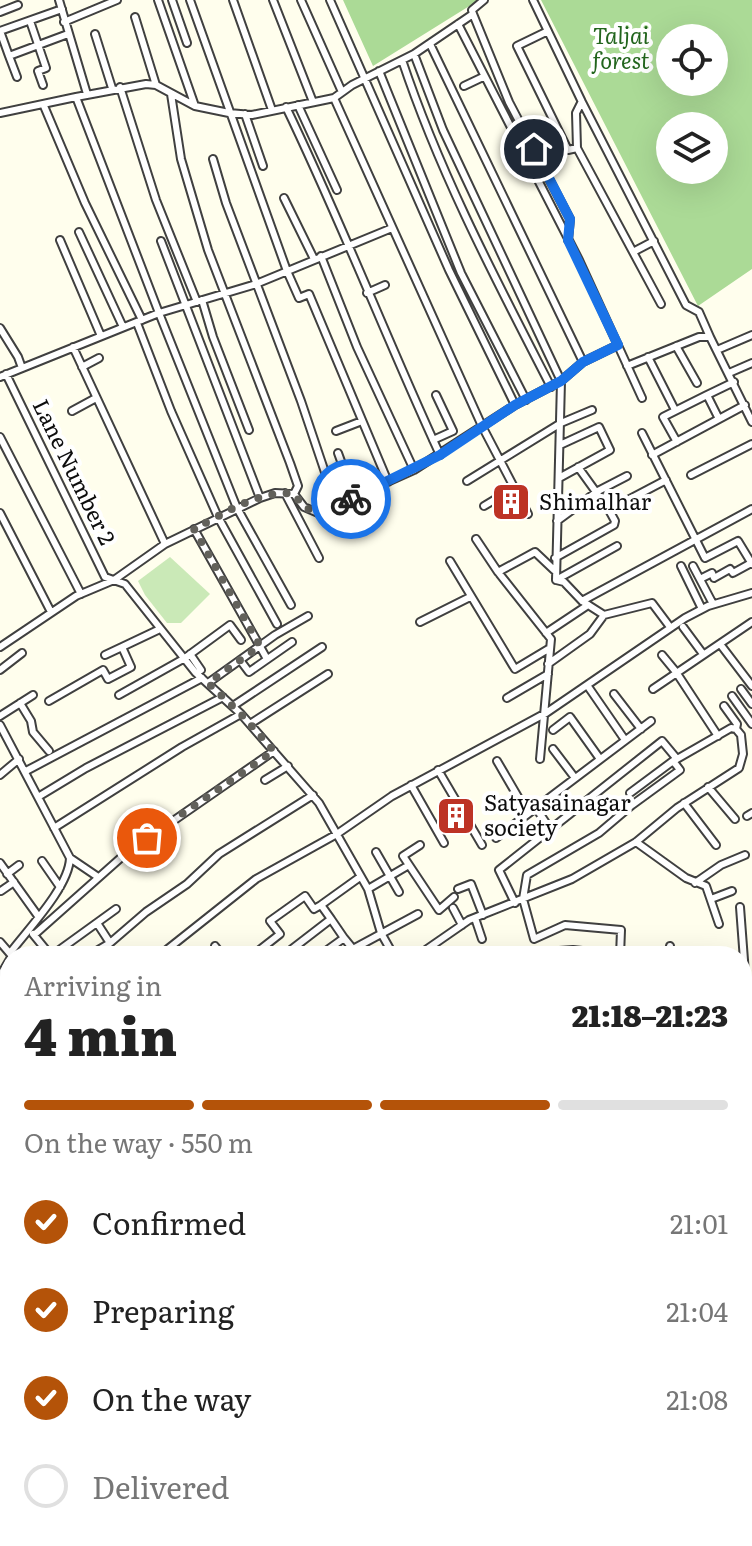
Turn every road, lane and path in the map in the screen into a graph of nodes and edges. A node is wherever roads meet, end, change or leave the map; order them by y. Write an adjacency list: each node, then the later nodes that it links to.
1 (59, 0): 13 (street)
2 (117, 0): 18 (street)
3 (158, 0): 48 (street)
4 (172, 0): 24 (street)
5 (190, 0): 52 (street)
6 (233, 0): 50 (street)
7 (273, 0): 44 (street)
8 (301, 0): 39 (street)
9 (330, 0): 33 (street)
10 (484, 0): 15 (street)
11 (533, 0): 21 (street)
12 (18, 5): 14 (street)
13 (62, 9): 17 (street); 18 (street)
14 (0, 12)
15 (473, 14): 19 (street); 62 (street)
16 (135, 17): 35 (street)
17 (30, 21): 20 (street); 26 (street)
18 (64, 22): 22 (street)
19 (458, 24): 25 (street); 32 (street)
20 (0, 31): 28 (street)
21 (548, 31): 45 (street); 54 (street)
22 (68, 34): 26 (street); 40 (street)
23 (95, 34): 38 (street)
24 (187, 43)
25 (430, 44): 27 (street); 89 (street)
26 (39, 45): 28 (street); 34 (street)
27 (414, 54): 29 (street); 96 (street)
28 (9, 56): 31 (street)
29 (402, 60): 30 (street); 99 (street)
30 (379, 71): 33 (street); 105 (street)
31 (17, 77)
32 (483, 77): 36 (street); 62 (street)
33 (366, 78): 39 (street); 107 (street)
34 (43, 85)
35 (156, 85): 37 (street); 41 (street)
36 (464, 86)
37 (120, 87): 38 (street); 73 (street)
38 (112, 88): 40 (street)
39 (342, 92): 43 (street)
40 (87, 94): 42 (street)
41 (171, 94): 48 (street); 71 (street)
42 (76, 97): 47 (street); 76 (street)
43 (334, 98): 44 (street); 59 (street)
44 (313, 102): 46 (street)
45 (582, 102): 54 (street); 64 (street)
46 (298, 105): 49 (street); 57 (street)
47 (44, 106): 51 (street); 77 (street)
48 (195, 106): 52 (street)
49 (286, 107): 50 (street); 65 (street)
50 (272, 110): 53 (street)
51 (0, 113)
52 (229, 113): 53 (street); 68 (street)
53 (245, 114): 56 (street)
54 (577, 148): 66 (street)
55 (213, 159): 69 (street)
56 (263, 166)
57 (337, 190)
58 (284, 198): 67 (street)
59 (392, 228): 65 (street); 115 (street)
60 (79, 232): 78 (street)
61 (60, 240): 81 (street)
62 (568, 240): 83 (street)
63 (161, 241): 75 (street)
64 (654, 241): 66 (street); 82 (street)
65 (347, 246): 67 (street); 72 (street)
66 (633, 252): 74 (street)
67 (318, 258): 68 (street); 129 (street)
68 (287, 271): 69 (street); 112 (street)
69 (256, 284): 71 (street); 142 (street)
70 (385, 285): 72 (street)
71 (226, 293): 73 (street); 139 (street)
72 (367, 293): 120 (street)
73 (199, 301): 75 (street); 116 (street)
74 (661, 304)
75 (185, 305): 76 (street); 141 (street)
76 (159, 313): 77 (street); 144 (street)
77 (140, 322): 78 (street); 149 (street)
78 (123, 327): 81 (street)
79 (0, 328): 93 (street)
80 (752, 335): 86 (street)
81 (101, 336): 85 (street)
82 (710, 337): 84 (street); 86 (street)
83 (618, 345): 89 (street); 91 (street)
84 (676, 346): 87 (street); 98 (street)
85 (73, 347): 92 (street); 93 (street)
86 (717, 350): 94 (street)
87 (648, 357): 91 (street); 109 (street)
88 (99, 358): 92 (street)
89 (583, 362): 96 (street)
90 (752, 363): 94 (street)
91 (627, 366): 104 (street)
92 (82, 367): 103 (street)
93 (22, 368): 95 (street)
94 (729, 373): 97 (street)
95 (3, 376): 167 (street, Lane Number 2)
96 (561, 381): 99 (street); 114 (street)
97 (734, 382): 101 (street); 106 (street)
98 (697, 383)
99 (551, 387): 105 (street)
100 (436, 395): 120 (street)
101 (707, 395): 109 (street); 111 (street)
102 (752, 395): 106 (street)
103 (96, 398): 110 (street); 154 (street)
104 (642, 398)
105 (526, 400): 107 (street)
106 (744, 402): 111 (street); 113 (street)
107 (515, 405): 115 (street)
108 (592, 410): 114 (street)
109 (675, 410): 121 (street)
110 (72, 411)
111 (719, 419): 121 (street)
112 (362, 421): 117 (street); 135 (street)
113 (752, 422)
114 (561, 423): 123 (street); 127 (street)
115 (482, 426): 125 (street); 127 (street)
116 (249, 430)
117 (336, 431)
118 (642, 433): 126 (street)
119 (0, 437): 170 (street)
120 (433, 440): 125 (street)
121 (677, 442): 126 (street)
122 (752, 444): 130 (street)
123 (560, 445): 128 (street); 132 (street)
124 (338, 453): 140 (street)
125 (440, 455): 129 (street)
126 (652, 455): 133 (street)
127 (500, 462): 134 (street); 136 (street)
128 (578, 467): 132 (street); 137 (street)
129 (414, 470): 135 (street)
130 (691, 475)
131 (627, 476): 137 (street)
132 (559, 478): 150 (street)
133 (666, 480): 146 (street); 153 (street)
134 (467, 481)
135 (388, 482): 140 (street)
136 (514, 488): 143 (street); 148 (street)
137 (598, 491): 146 (street); 150 (street)
138 (285, 493): 139 (street); 141 (street); 158 (street)
139 (294, 494): 142 (street)
140 (354, 497): 142 (street)
141 (260, 498): 144 (street)
142 (336, 505)
143 (484, 506)
144 (237, 508): 149 (street); 174 (street)
145 (752, 509): 153 (street)
146 (609, 510): 159 (street)
147 (0, 513): 176 (street)
148 (528, 514)
149 (218, 517): 151 (street); 181 (street)
150 (557, 521): 159 (street)
151 (194, 529): 154 (street); 189 (street)
152 (476, 539): 165 (street)
153 (696, 540): 157 (street); 172 (street)
154 (165, 544): 167 (street)
155 (752, 544): 157 (street)
156 (617, 546): 168 (street)
157 (743, 549): 161 (street)
158 (319, 558)
159 (555, 558): 164 (street)
160 (450, 561): 171 (street)
161 (752, 564): 166 (street)
162 (681, 566): 175 (street)
163 (693, 566): 166 (street)
164 (554, 571): 165 (street); 168 (street)
165 (498, 572): 185 (street)
166 (700, 579): 173 (street)
167 (114, 580): 170 (street); 184 (street, Lane Number 2)
168 (556, 580): 172 (street)
169 (752, 593): 173 (street)
170 (81, 594): 176 (street)
171 (470, 597): 179 (street); 193 (street)
172 (585, 603): 177 (street); 185 (street)
173 (713, 604): 175 (street)
174 (291, 605)
175 (702, 609): 182 (street)
176 (51, 612): 190 (street)
177 (604, 615): 182 (street); 201 (street)
178 (308, 616): 189 (street)
179 (420, 622)
180 (752, 622): 188 (street)
181 (277, 624)
182 (670, 627): 207 (street)
183 (683, 627): 195 (street)
184 (160, 629): 191 (street); 198 (street, Lane Number 2)
185 (546, 633): 193 (street)
186 (241, 640): 198 (street)
187 (292, 642): 199 (street)
188 (720, 644): 195 (street); 208 (street)
189 (260, 646): 199 (street); 200 (street)
190 (0, 647)
191 (122, 647): 196 (street); 217 (street)
192 (322, 647): 220 (street)
193 (550, 648): 201 (street)
194 (22, 653): 202 (street)
195 (703, 654): 203 (street)
196 (105, 655)
197 (662, 655): 203 (street)
198 (187, 656): 206 (street, Lane Number 2); 213 (street)
199 (267, 659): 200 (street)
200 (240, 660): 206 (street)
201 (548, 664): 205 (street)
202 (0, 670)
203 (676, 672): 209 (street); 232 (street)
204 (328, 674): 226 (street)
205 (548, 674): 216 (street); 222 (street)
206 (204, 677): 215 (street, Lane Number 2); 244 (street)
207 (587, 685): 222 (street); 233 (street)
208 (752, 686)
209 (653, 689)
210 (741, 689): 219 (street)
211 (614, 694): 229 (street)
212 (33, 695): 218 (street)
213 (119, 695)
214 (732, 696): 228 (street)
215 (223, 697): 220 (street, Lane Number 2); 252 (street)
216 (507, 698)
217 (49, 701)
218 (20, 703): 224 (street); 235 (street)
219 (752, 704)
220 (233, 706): 223 (street, Lane Number 2)
221 (724, 706): 231 (street)
222 (546, 713): 238 (street); 243 (street)
223 (241, 714): 226 (street, Lane Number 2); 257 (street)
224 (0, 716)
225 (651, 721): 229 (street)
226 (250, 724): 236 (street, Lane Number 2)
227 (0, 725): 237 (street)
228 (752, 725): 231 (street)
229 (641, 729): 233 (street)
230 (553, 730): 239 (street)
231 (738, 732): 232 (street); 249 (street)
232 (718, 736): 240 (street)
233 (625, 740): 239 (street)
234 (553, 749): 246 (street)
235 (49, 751)
236 (274, 751): 242 (street, Lane Number 2); 275 (street)
237 (19, 759): 244 (street); 245 (street)
238 (540, 759)
239 (600, 759): 246 (street)
240 (675, 760): 250 (street); 258 (street); 286 (street)
241 (497, 761): 255 (street)
242 (288, 766): 247 (street); 251 (street, Lane Number 2)
243 (438, 770): 248 (street); 264 (street)
244 (26, 771): 252 (street)
245 (0, 775)
246 (575, 778): 254 (street)
247 (265, 780)
248 (411, 785): 259 (street); 262 (street)
249 (708, 787): 253 (street); 256 (street)
250 (630, 793)
251 (313, 795): 259 (street, Lane Number 2); 306 (street)
252 (38, 797): 257 (street)
253 (684, 803): 261 (street); 265 (street)
254 (536, 808): 255 (street); 258 (street)
255 (528, 814): 260 (street)
256 (735, 819)
257 (54, 828): 268 (street)
258 (550, 829): 288 (street)
259 (337, 834): 276 (street, Lane Number 2); 311 (street)
260 (496, 838)
261 (636, 842): 278 (street); 286 (street)
262 (444, 843)
263 (420, 845): 272 (street)
264 (482, 845)
265 (716, 845)
266 (376, 852): 274 (street)
267 (745, 855): 278 (street)
268 (70, 858): 275 (street); 279 (street)
269 (42, 861): 279 (street)
270 (0, 863): 273 (street)
271 (19, 865): 273 (street)
272 (409, 865): 274 (street); 285 (street)
273 (7, 874): 277 (street)
274 (389, 876): 280 (street); 284 (street)
275 (98, 877): 303 (street)
276 (360, 877): 280 (street, Lane Number 2); 289 (street)
277 (14, 882): 282 (street); 295 (street)
278 (695, 883): 287 (street)
279 (60, 887): 295 (street)
280 (368, 889): 302 (street, Lane Number 2)
281 (458, 889): 294 (street)
282 (1, 891)
283 (732, 891): 287 (street)
284 (399, 892)
285 (454, 897)
286 (523, 899): 288 (street); 319 (street)
287 (711, 899): 299 (street)
288 (515, 903): 294 (street)
289 (321, 905): 297 (street); 312 (street)
290 (740, 907): 320 (street)
291 (453, 908): 300 (street)
292 (116, 909): 298 (street)
293 (418, 914): 302 (street)
294 (483, 915): 296 (street)
295 (38, 916): 301 (street)
296 (475, 918): 300 (street); 305 (street)
297 (331, 919): 304 (street); 313 (street)
298 (97, 923): 306 (street); 309 (street)
299 (719, 924)
300 (462, 925): 318 (street)
301 (29, 928): 303 (street); 307 (street)
302 (381, 933): 316 (street); 317 (street, Lane Number 2)
303 (34, 935): 308 (street)
304 (344, 938): 314 (street); 315 (street)
305 (482, 939)
306 (110, 943): 310 (street)
307 (17, 946)
308 (43, 946)
309 (65, 946)
310 (105, 946)
311 (172, 946)
312 (265, 946)
313 (296, 946)
314 (333, 946)
315 (351, 946)
316 (358, 946)
317 (388, 946)
318 (432, 946)
319 (620, 946)
320 (744, 946)

